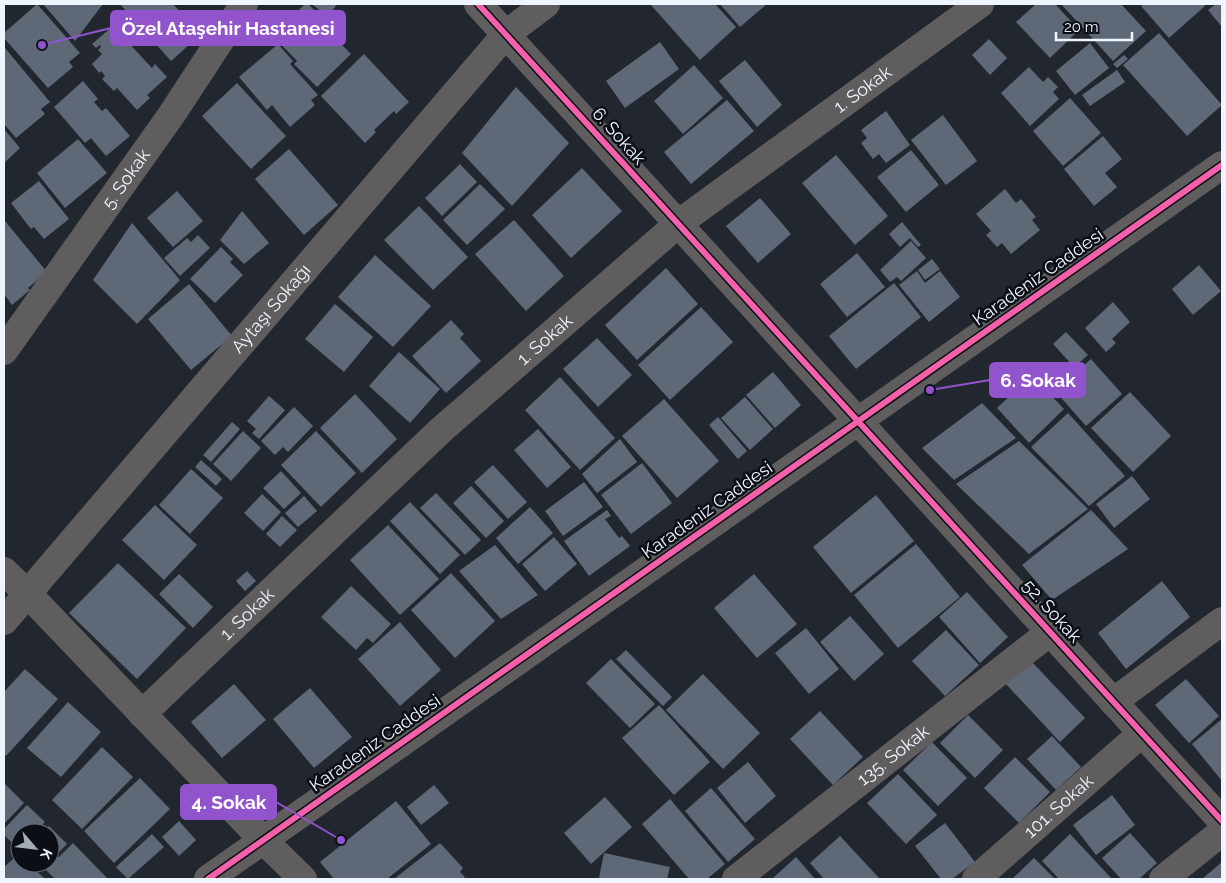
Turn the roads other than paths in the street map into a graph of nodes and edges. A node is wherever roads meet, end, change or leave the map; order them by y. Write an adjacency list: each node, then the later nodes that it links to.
1 (244, 4): 8 (street, 5. Sokak)
2 (478, 4): 5 (street, 6. Sokak)
3 (546, 4): 5 (street, Aytaşı Sokağı)
4 (980, 4): 7 (street, 1. Sokak)
5 (506, 34): 7 (street, 6. Sokak); 11 (street, Aytaşı Sokağı)
6 (1222, 166): 9 (street, Karadeniz Caddesi)
7 (679, 224): 9 (street, 6. Sokak); 16 (street, 1. Sokak)
8 (4, 351)
9 (859, 421): 14 (street, 52. Sokak); 20 (street, Karadeniz Caddesi)
10 (4, 571): 11 (street)
11 (27, 593): 12 (street, Aytaşı Sokağı); 16 (street)
12 (4, 621)
13 (1222, 621): 15 (street)
14 (1050, 632): 15 (street, 52. Sokak); 23 (street, 135. Sokak)
15 (1113, 702): 17 (street, 52. Sokak)
16 (142, 714): 20 (street)
17 (1142, 733): 18 (street, 52. Sokak); 24 (street, 101. Sokak)
18 (1222, 821)
19 (1222, 832): 25 (street)
20 (263, 840): 21 (street, Karadeniz Caddesi); 22 (street)
21 (208, 879)
22 (303, 879)
23 (736, 879)
24 (976, 879)
25 (1162, 879)

